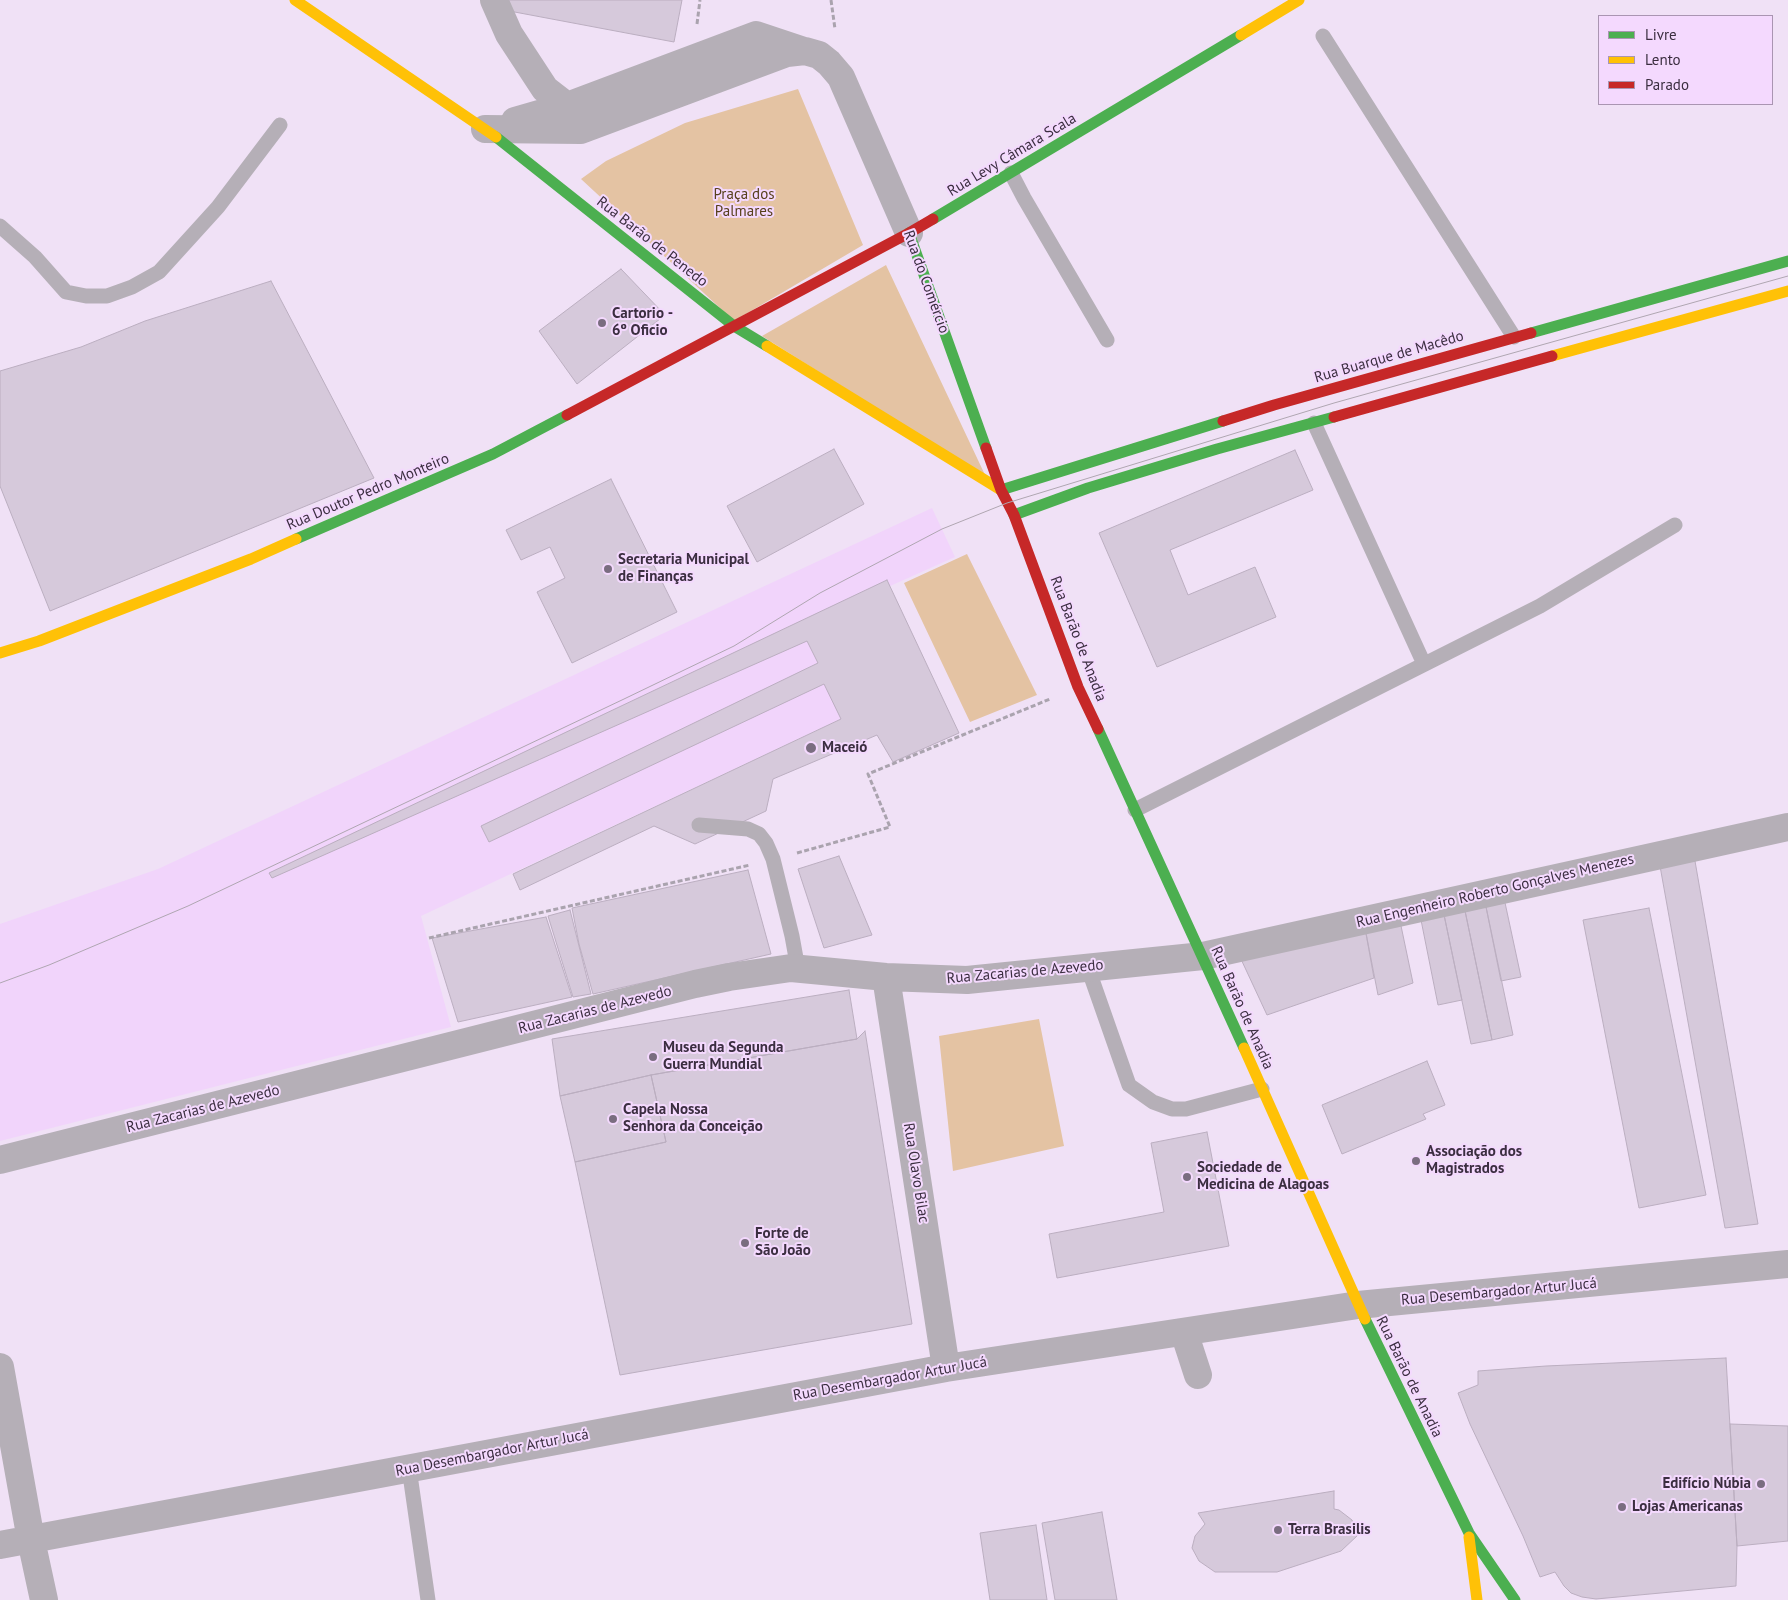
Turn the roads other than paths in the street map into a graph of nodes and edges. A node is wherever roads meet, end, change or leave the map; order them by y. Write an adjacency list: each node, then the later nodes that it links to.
1 (295, 0): 8 (street, Rua Barão de Penedo)
2 (494, 0): 6 (street)
3 (1299, 0): 9 (street, Rua Levy Câmara Scala)
4 (1323, 36): 15 (lane)
5 (804, 51): 6 (street); 8 (street); 11 (street, Rua do Comércio)
6 (567, 106): 8 (street)
7 (280, 125): 10 (lane)
8 (485, 129): 14 (street, Rua Barão de Penedo)
9 (1011, 173): 11 (street, Rua Levy Câmara Scala); 16 (lane)
10 (0, 226)
11 (909, 234): 14 (street, Rua Levy Câmara Scala); 18 (street, Rua do Comércio)
12 (1788, 261): 15 (street, Rua Buarque de Macêdo)
13 (1788, 291): 17 (street)
14 (734, 326): 18 (street, Rua Barão de Penedo); 21 (street, Rua Doutor Pedro Monteiro)
15 (1514, 337): 18 (street, Rua Buarque de Macêdo)
16 (1107, 340)
17 (1314, 422): 19 (street); 22 (lane)
18 (1001, 490): 19 (street, Rua Barão de Anadia)
19 (1014, 515): 23 (street, Rua Barão de Anadia)
20 (1675, 525): 22 (lane)
21 (0, 653)
22 (1424, 664): 23 (lane)
23 (1135, 810): 26 (street, Rua Barão de Anadia)
24 (699, 825): 28 (lane)
25 (1788, 826): 26 (street, Rua Engenheiro Roberto Gonçalves Menezes)
26 (1203, 956): 27 (street, Rua Zacarias de Azevedo); 30 (street, Rua Barão de Anadia)
27 (1088, 968): 29 (street, Rua Zacarias de Azevedo); 30 (lane)
28 (798, 969): 29 (street, Rua Zacarias de Azevedo); 31 (street, Rua Zacarias de Azevedo)
29 (886, 977): 36 (street, Rua Olavo Bilac)
30 (1262, 1088): 33 (street, Rua Barão de Anadia)
31 (0, 1160)
32 (1788, 1264): 33 (street, Rua Desembargador Artur Jucá)
33 (1358, 1305): 34 (street, Rua Desembargador Artur Jucá); 39 (street, Rua Barão de Anadia)
34 (1184, 1332): 36 (street, Rua Desembargador Artur Jucá); 37 (street)
35 (0, 1367): 40 (street)
36 (946, 1368): 38 (street, Rua Desembargador Artur Jucá)
37 (1198, 1375)
38 (409, 1468): 40 (street, Rua Desembargador Artur Jucá); 43 (lane)
39 (1468, 1533): 44 (street, Rua Barão de Anadia); 45 (street, Rua Barão de Anadia)
40 (31, 1540): 41 (street, Rua Desembargador Artur Jucá); 42 (street)
41 (0, 1545)
42 (44, 1600)
43 (428, 1600)
44 (1477, 1600)
45 (1515, 1600)

